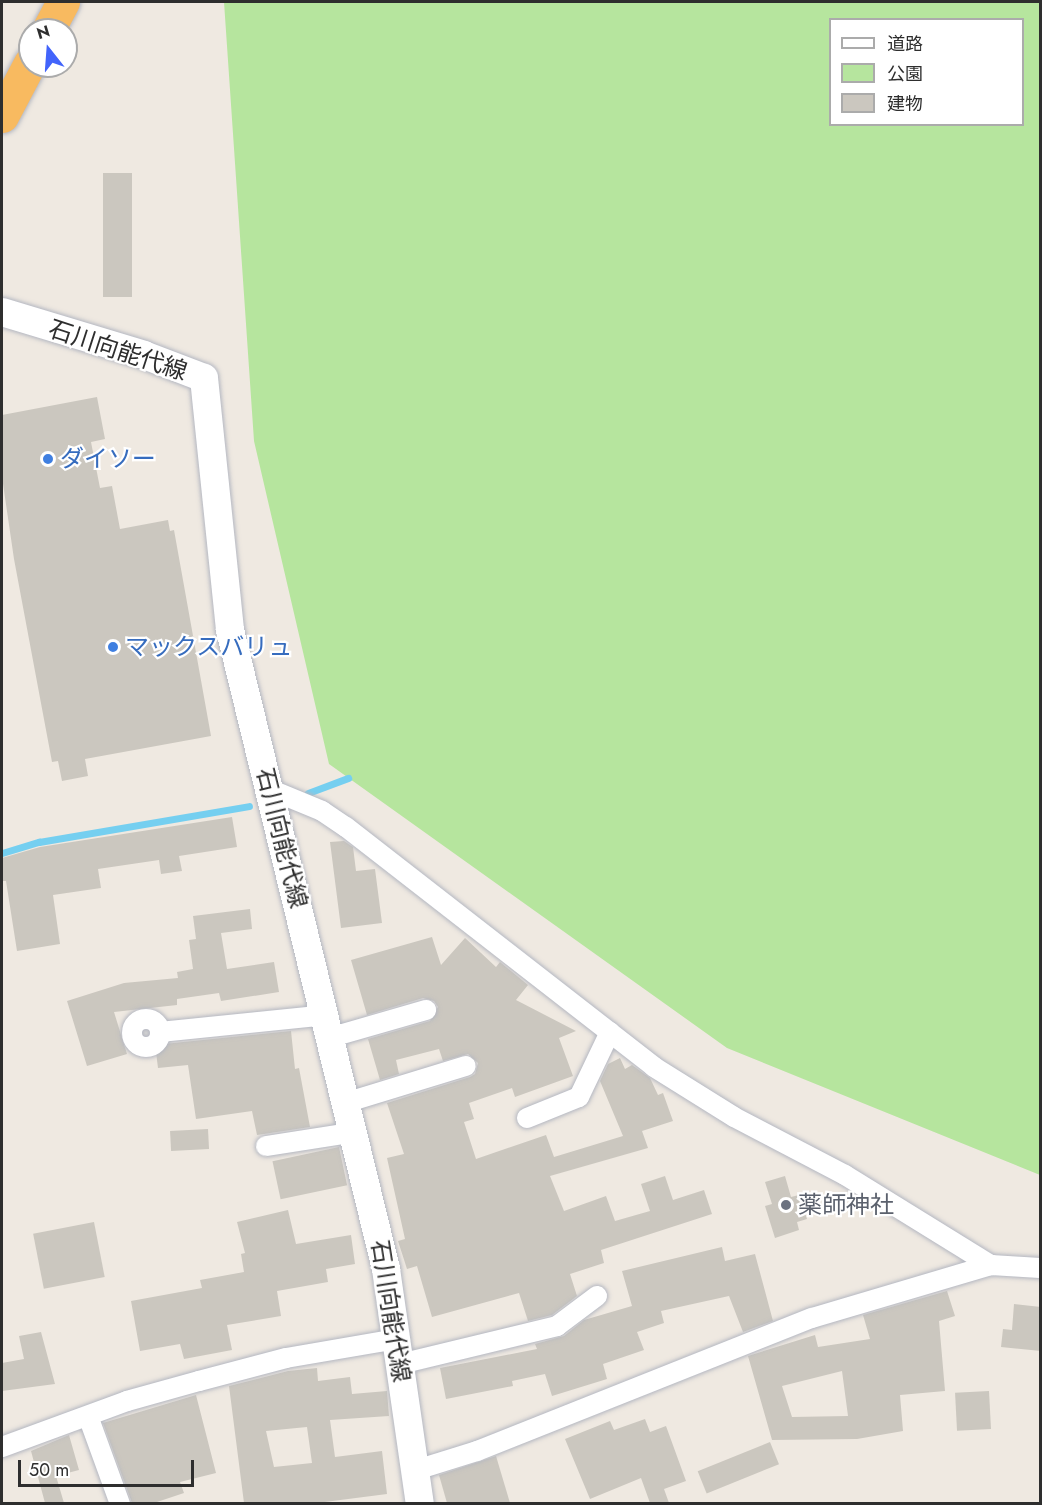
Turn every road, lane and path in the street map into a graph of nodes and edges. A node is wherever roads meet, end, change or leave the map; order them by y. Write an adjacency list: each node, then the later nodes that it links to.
1 (63, 2): 2 (highway)
2 (54, 18)
3 (22, 78): 4 (highway)
4 (2, 116)
5 (2, 312): 6 (main road, 石川向能代線)
6 (269, 789): 8 (main road, 石川向能代線); 10 (street)
7 (426, 1011): 8 (street)
8 (329, 1026): 9 (street); 12 (main road, 石川向能代線)
9 (160, 1032)
10 (610, 1032): 13 (street); 16 (street)
11 (466, 1066): 12 (street)
12 (348, 1102): 14 (main road, 石川向能代線)
13 (527, 1118)
14 (355, 1132): 15 (street); 19 (main road, 石川向能代線)
15 (266, 1146)
16 (991, 1265): 17 (street); 22 (street)
17 (1041, 1268)
18 (597, 1296): 19 (street)
19 (399, 1351): 20 (street); 22 (main road, 石川向能代線)
20 (88, 1416): 21 (street); 23 (street)
21 (2, 1446)
22 (416, 1470): 24 (main road, 石川向能代線)
23 (120, 1503)
24 (420, 1503)

